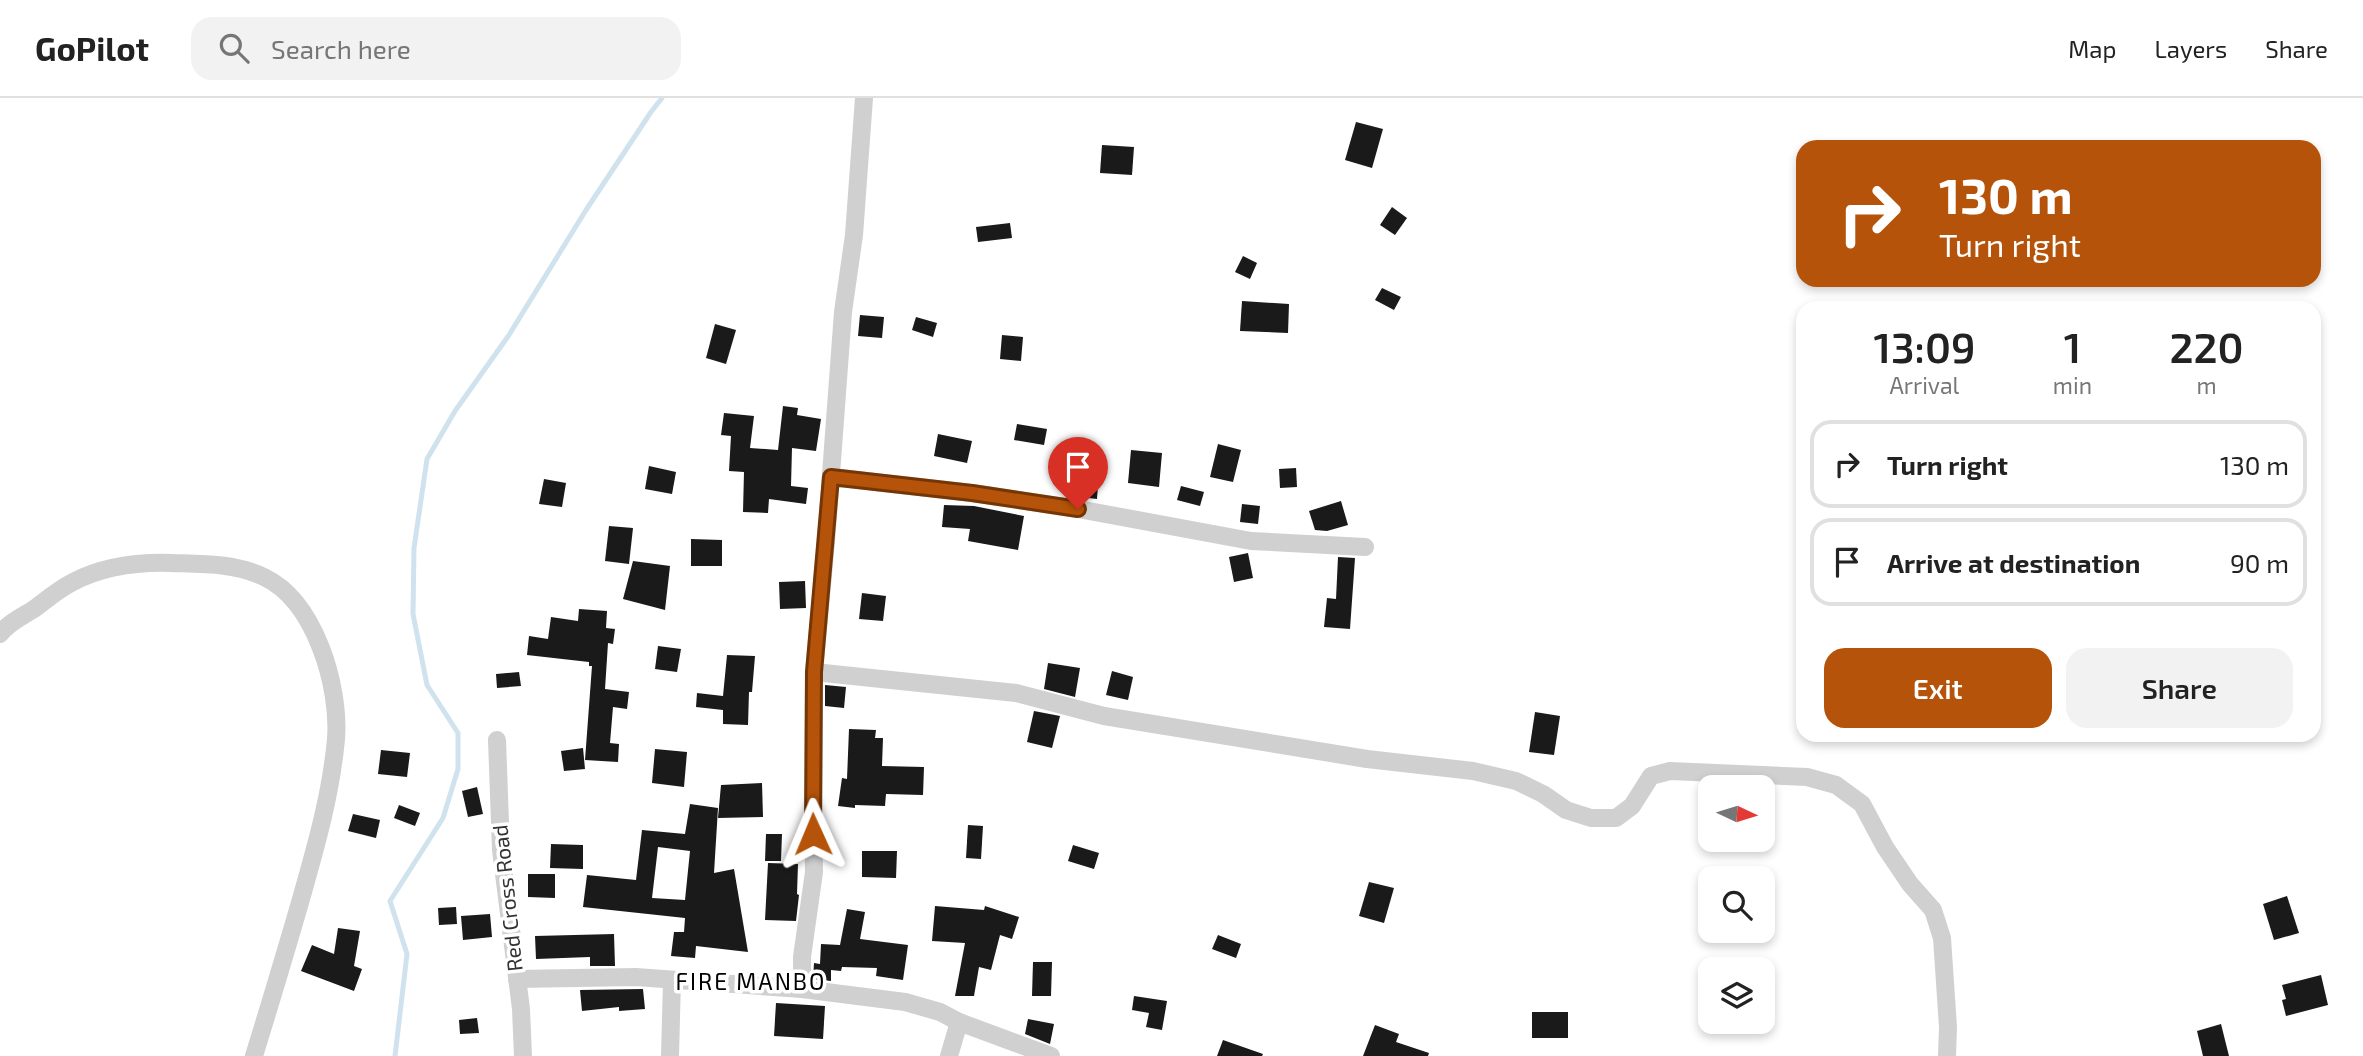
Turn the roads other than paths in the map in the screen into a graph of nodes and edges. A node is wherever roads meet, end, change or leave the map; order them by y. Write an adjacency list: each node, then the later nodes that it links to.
1 (864, 98): 2 (street)
2 (831, 477): 3 (street); 5 (street)
3 (1365, 547)
4 (1, 632): 11 (street)
5 (814, 672): 9 (street); 16 (street)
6 (497, 740): 7 (street, Red Cross Road)
7 (517, 979): 8 (street); 12 (street, Red Cross Road)
8 (671, 980): 9 (street); 13 (street)
9 (802, 989): 10 (street)
10 (959, 1022): 14 (street); 15 (street)
11 (254, 1056)
12 (523, 1056)
13 (670, 1056)
14 (949, 1056)
15 (1051, 1056)
16 (1947, 1056)

